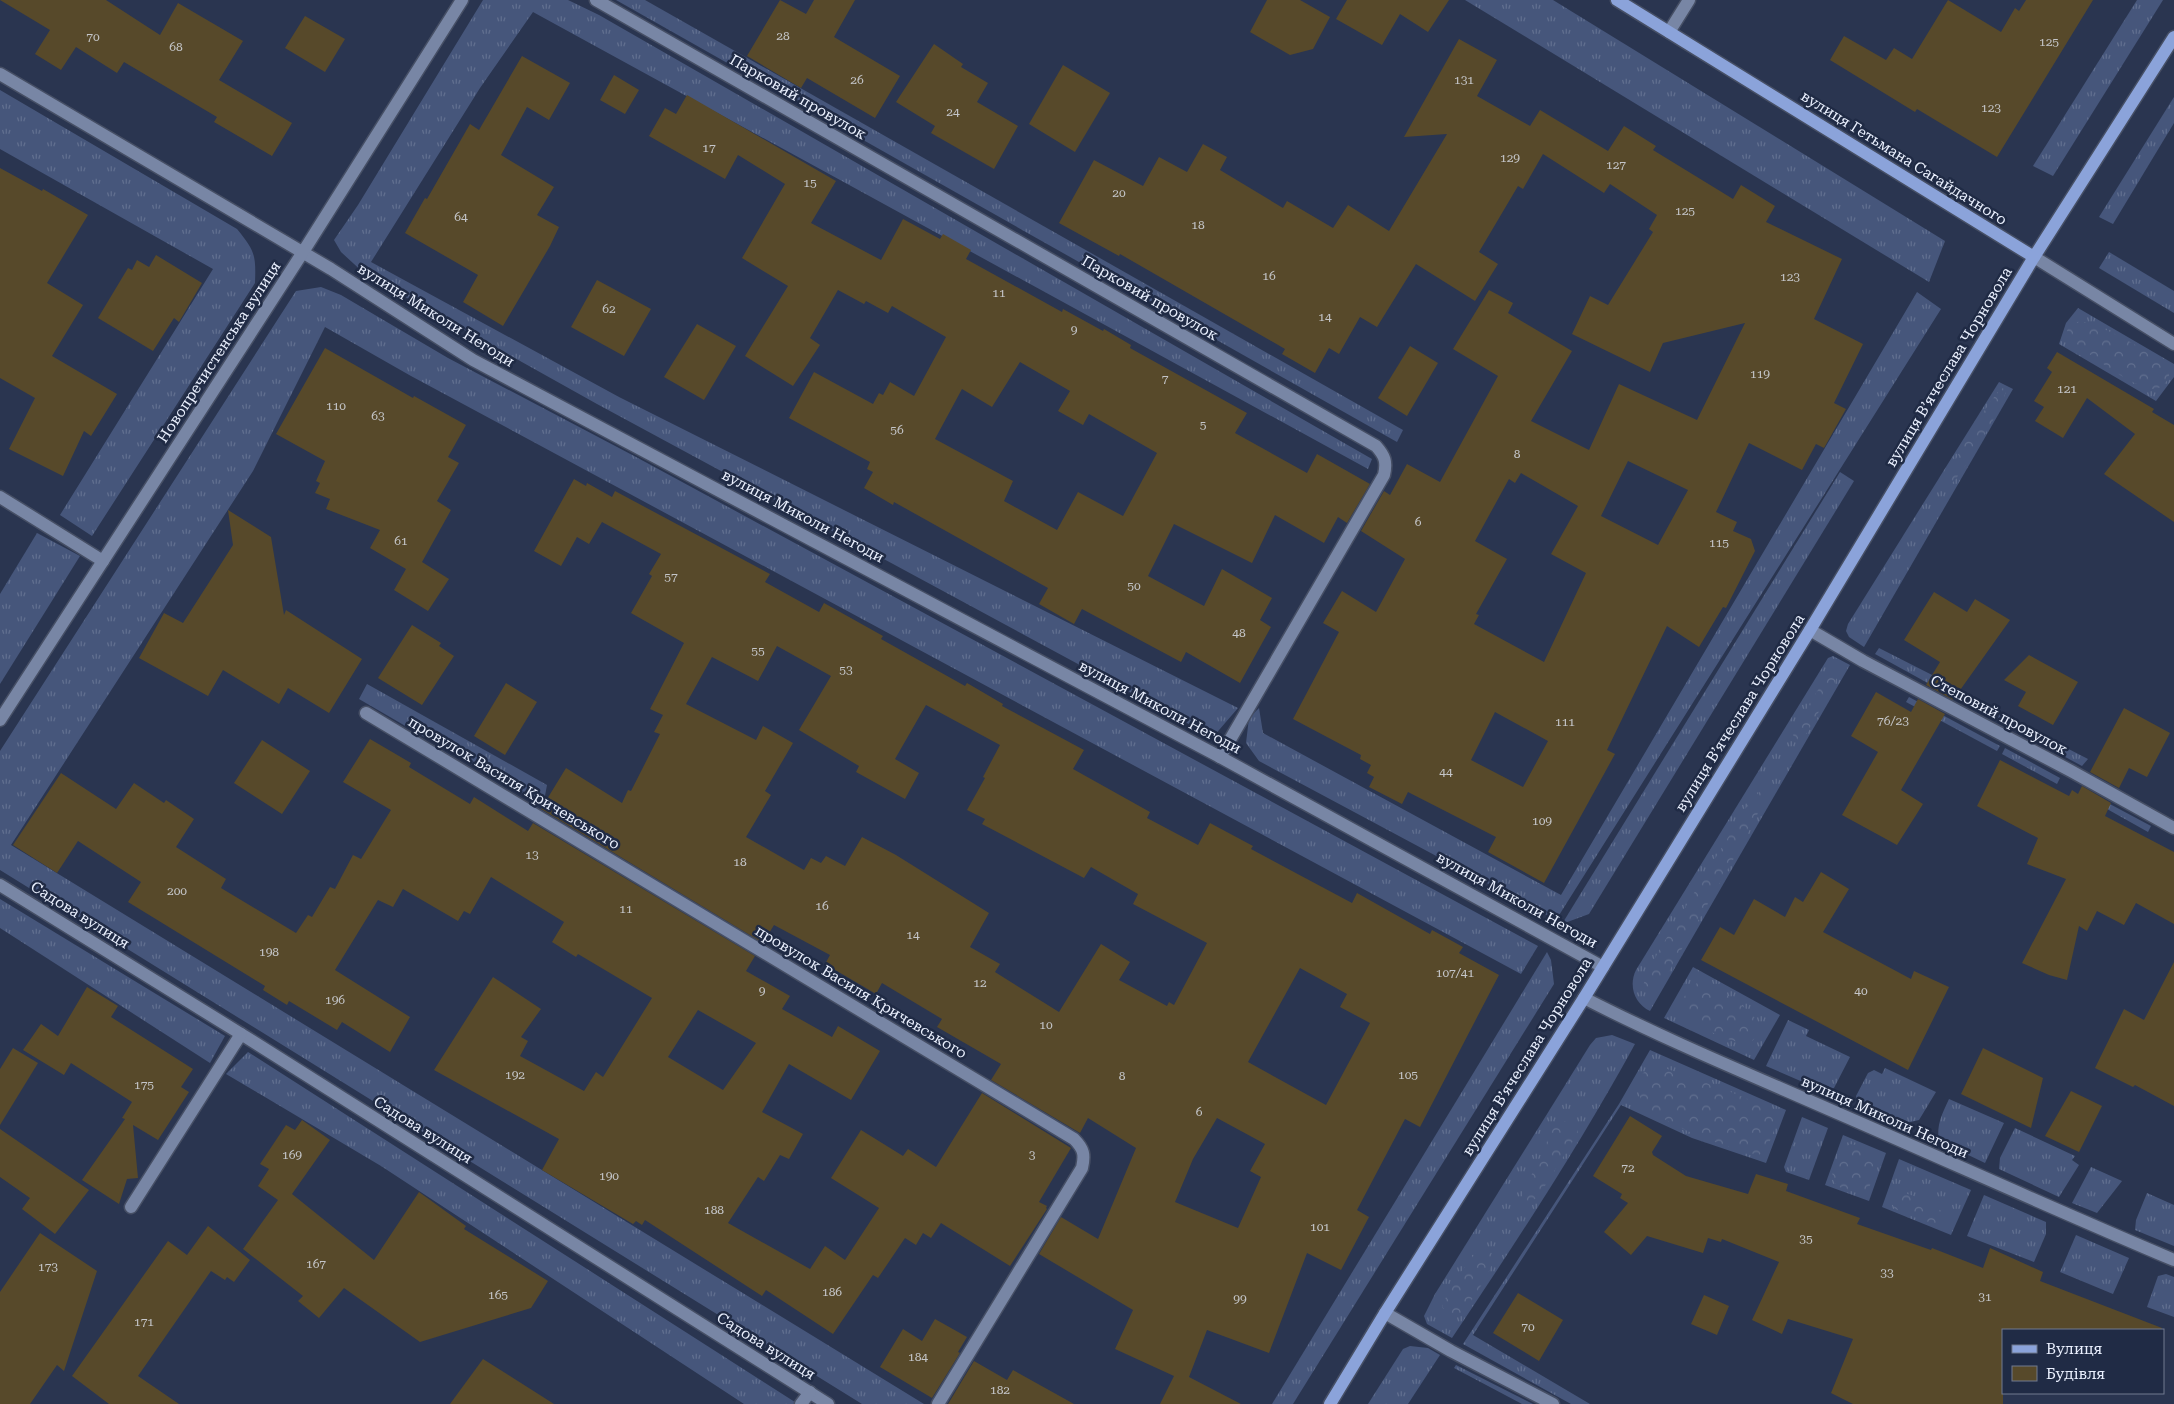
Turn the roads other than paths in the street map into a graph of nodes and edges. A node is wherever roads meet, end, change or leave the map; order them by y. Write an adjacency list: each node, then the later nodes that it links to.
1 (462, 0): 8 (street, Новопречистенська вулиця)
2 (596, 0): 16 (street, Парковий провулок)
3 (1617, 0): 5 (main road, вулиця Гетьмана Сагайдачного)
4 (1689, 0): 5 (street)
5 (1669, 32): 9 (main road, вулиця Гетьмана Сагайдачного)
6 (2174, 37): 9 (main road, вулиця Вʼячеслава Чорновола)
7 (0, 74): 8 (street, вулиця Миколи Негоди)
8 (303, 252): 12 (street, Новопречистенська вулиця); 16 (street, вулиця Миколи Негоди)
9 (2034, 257): 10 (street, вулиця Гетьмана Сагайдачного); 13 (main road, вулиця Вʼячеслава Чорновола)
10 (2174, 344)
11 (0, 497): 12 (street)
12 (103, 561): 15 (street, Новопречистенська вулиця)
13 (1810, 630): 17 (street, Степовий провулок); 19 (main road, вулиця Вʼячеслава Чорновола)
14 (366, 713): 28 (street, провулок Василя Кричевського)
15 (0, 720)
16 (1220, 757): 19 (street, вулиця Миколи Негоди)
17 (2174, 828)
18 (0, 886): 21 (street, Садова вулиця)
19 (1603, 966): 20 (main road, вулиця Вʼячеслава Чорновола)
20 (1584, 998): 23 (street, вулиця Миколи Негоди); 24 (main road, вулиця Вʼячеслава Чорновола)
21 (241, 1034): 22 (street); 25 (street, Садова вулиця)
22 (131, 1207)
23 (2174, 1260)
24 (1385, 1313): 29 (main road, вулиця Вʼячеслава Чорновола); 30 (street)
25 (810, 1392): 26 (street); 27 (street, Садова вулиця)
26 (801, 1404)
27 (828, 1404)
28 (938, 1404)
29 (1330, 1404)
30 (1553, 1404)

